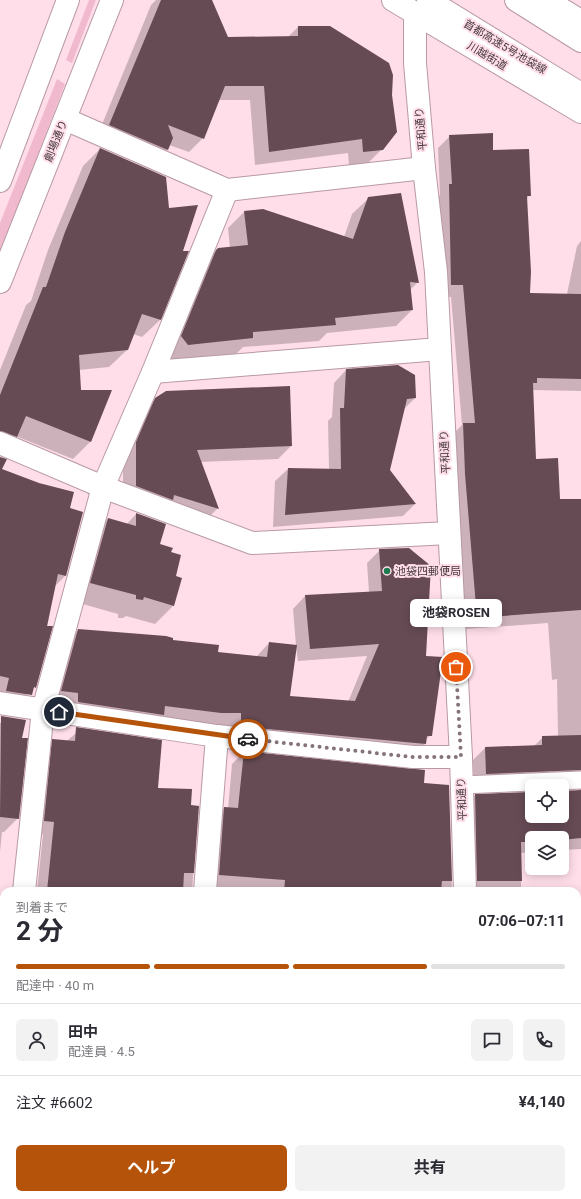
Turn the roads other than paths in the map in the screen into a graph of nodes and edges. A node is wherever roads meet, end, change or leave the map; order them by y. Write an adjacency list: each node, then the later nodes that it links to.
1 (68, 0): 13 (main road)
2 (112, 0): 11 (main road, 劇場通り)
3 (393, 0): 6 (main road, 川越街道)
4 (516, 0): 8 (main road)
5 (551, 1): 7 (main road)
6 (422, 7): 9 (main road, 首都高速5号池袋線); 10 (main road, 川越街道); 12 (main road, 平和通り)
7 (581, 21)
8 (581, 41)
9 (581, 94)
10 (581, 112)
11 (65, 120): 14 (main road); 15 (main road, 劇場通り)
12 (424, 168): 14 (main road); 16 (main road, 平和通り)
13 (0, 181)
14 (227, 190): 17 (main road)
15 (0, 282)
16 (440, 349): 17 (main road); 20 (main road, 平和通り)
17 (153, 372): 19 (main road)
18 (0, 443): 19 (main road)
19 (103, 487): 20 (main road); 22 (main road)
20 (449, 533): 24 (main road, 平和通り)
21 (0, 703): 22 (main road)
22 (43, 710): 23 (main road); 27 (main road)
23 (217, 736): 24 (main road); 28 (main road)
24 (461, 757): 26 (main road, 平和通り)
25 (581, 780): 26 (lane)
26 (462, 785): 29 (main road, 平和通り)
27 (24, 887)
28 (205, 887)
29 (465, 887)

